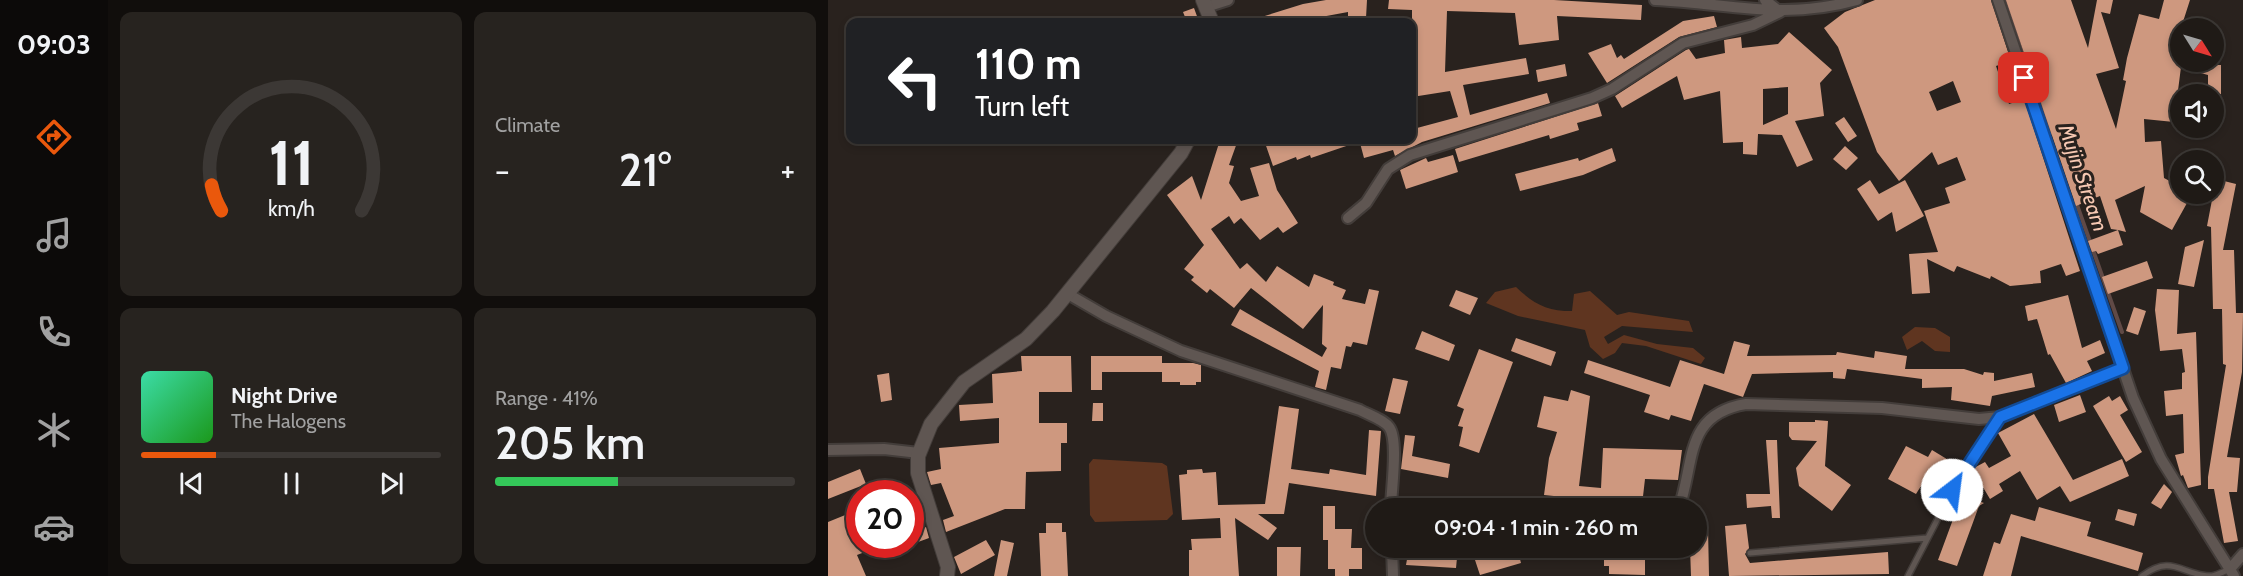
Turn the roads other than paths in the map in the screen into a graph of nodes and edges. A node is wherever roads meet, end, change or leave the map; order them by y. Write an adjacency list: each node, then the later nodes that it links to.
1 (1228, 0): 6 (street)
2 (1655, 0): 7 (street)
3 (1765, 0): 7 (street)
4 (1857, 0): 7 (street)
5 (1998, 0): 12 (street)
6 (1205, 4): 8 (street)
7 (1780, 12): 10 (street)
8 (1210, 18)
9 (1186, 144): 11 (street)
10 (1348, 218)
11 (1068, 294): 15 (street); 16 (street)
12 (2123, 368): 13 (street); 22 (street)
13 (2000, 417): 17 (street); 18 (lane)
14 (828, 450): 15 (street)
15 (919, 453): 23 (street)
16 (1391, 498)
17 (1682, 498)
18 (1928, 538): 19 (lane); 25 (lane)
19 (1750, 553)
20 (2243, 554): 22 (street)
21 (1393, 558): 24 (street)
22 (2232, 573): 26 (lane)
23 (947, 576)
24 (1394, 576)
25 (1908, 576)
26 (2142, 576)

